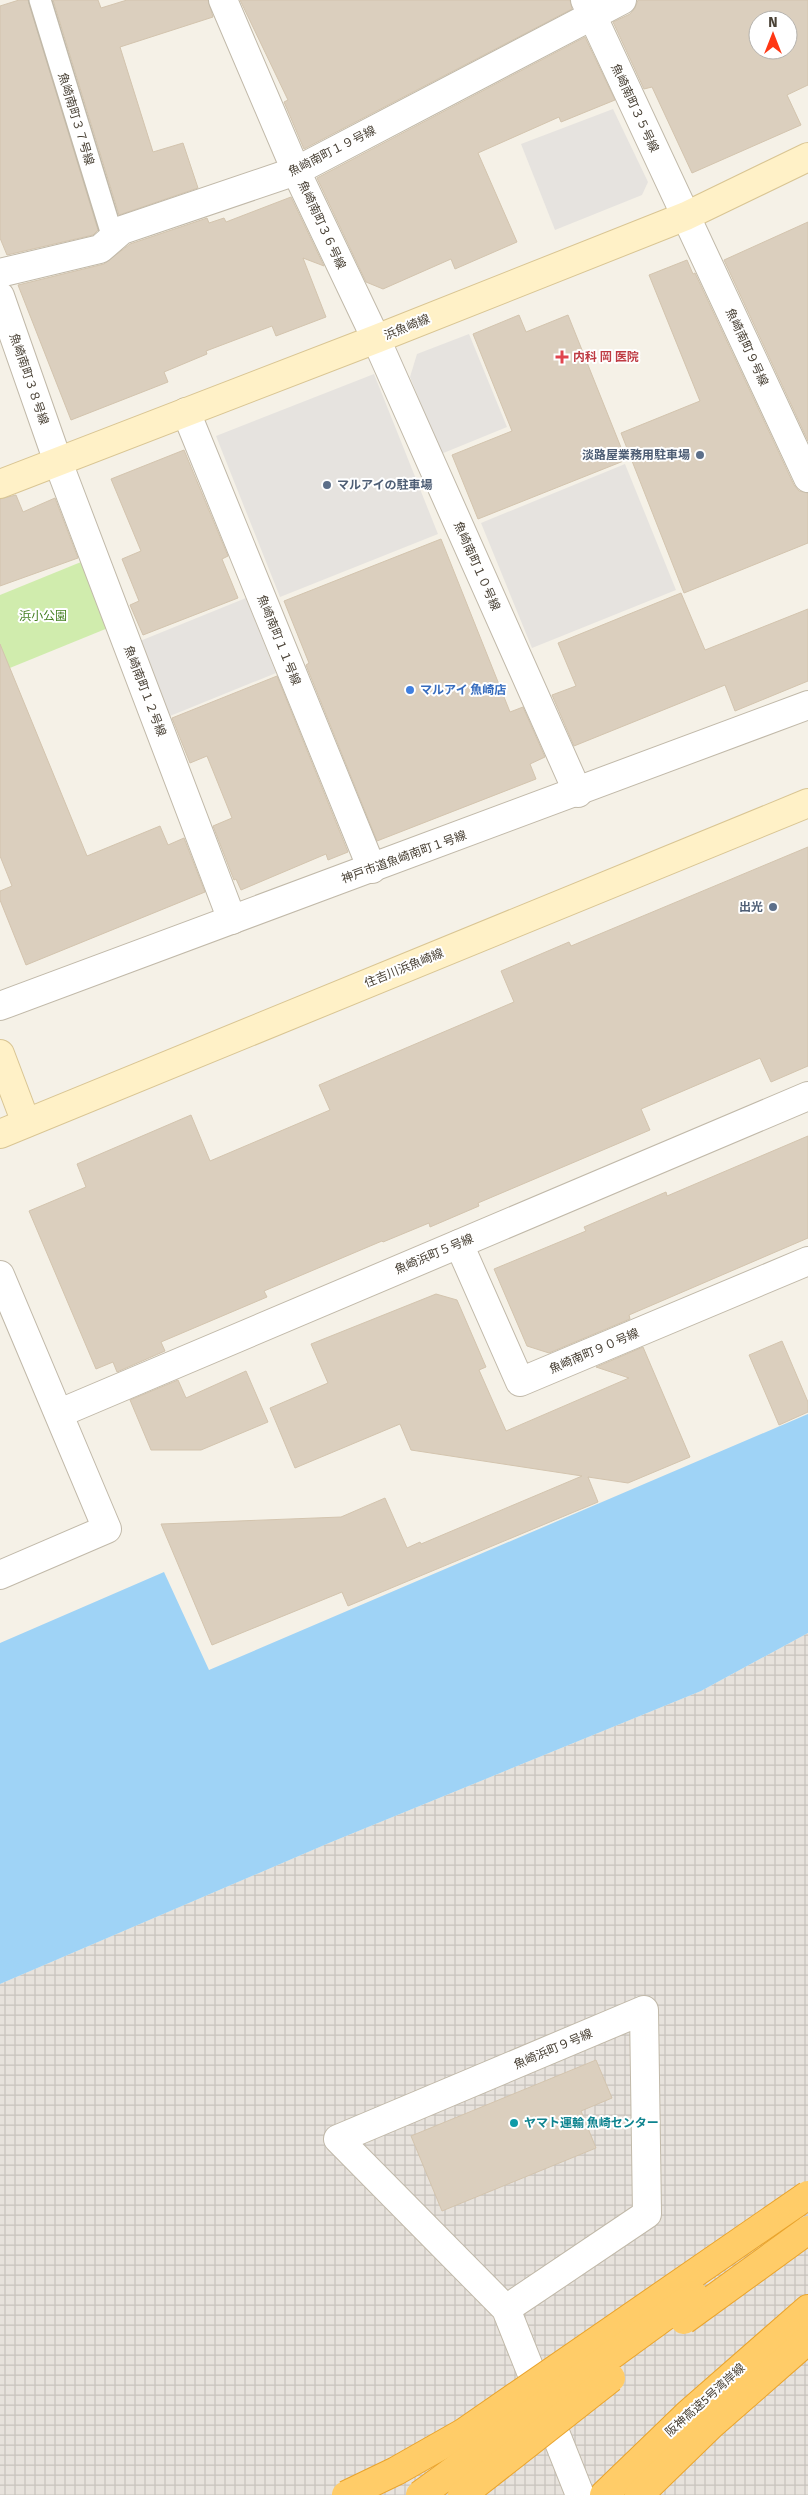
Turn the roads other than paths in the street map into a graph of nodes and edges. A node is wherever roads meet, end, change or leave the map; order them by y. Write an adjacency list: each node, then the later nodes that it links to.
1 (40, 0): 8 (lane, 魚崎南町３７号線)
2 (223, 0): 6 (street, 魚崎南町３６号線)
3 (622, 0): 4 (street, 魚崎南町１９号線)
4 (588, 7): 6 (street, 魚崎南町１９号線); 7 (street, 魚崎南町３５号線)
5 (808, 158): 7 (street, 浜魚崎線)
6 (296, 171): 8 (street, 魚崎南町１９号線); 11 (street, 魚崎南町３６号線)
7 (686, 216): 11 (street, 浜魚崎線); 14 (street, 魚崎南町９号線)
8 (113, 238): 9 (street, 魚崎南町１９号線)
9 (0, 273)
10 (0, 296): 13 (street, 魚崎南町３８号線)
11 (376, 339): 12 (street, 浜魚崎線); 17 (street, 魚崎南町１０号線)
12 (186, 412): 13 (street, 浜魚崎線); 19 (street, 魚崎南町１１号線)
13 (58, 462): 15 (street, 浜魚崎線); 20 (street, 魚崎南町１２号線)
14 (808, 478)
15 (0, 484)
16 (808, 705): 17 (street, 神戸市道魚崎南町１号線)
17 (578, 792): 19 (street, 神戸市道魚崎南町１号線)
18 (808, 802): 24 (street, 住吉川浜魚崎線)
19 (372, 869): 20 (street, 神戸市道魚崎南町１号線)
20 (232, 920): 21 (street, 神戸市道魚崎南町１号線)
21 (0, 1006)
22 (0, 1054): 24 (street)
23 (808, 1096): 26 (street, 魚崎浜町５号線)
24 (26, 1123): 25 (street, 住吉川浜魚崎線)
25 (0, 1134)
26 (459, 1244): 27 (street, 魚崎南町９０号線); 29 (street, 魚崎浜町５号線)
27 (808, 1261)
28 (0, 1275): 29 (street)
29 (60, 1413): 30 (street)
30 (0, 1575)
31 (808, 2195): 38 (highway, bridge)
32 (808, 2212): 39 (highway, bridge)
33 (808, 2217): 38 (highway, bridge)
34 (808, 2230): 40 (highway, bridge)
35 (506, 2309): 35 (street, 魚崎浜町９号線); 41 (street, 魚崎浜町９号線)
36 (808, 2309): 42 (highway, 阪神高速5号湾岸線)
37 (808, 2340): 43 (highway, 阪神高速5号湾岸線)
38 (347, 2495)
39 (420, 2495)
40 (462, 2495)
41 (580, 2495)
42 (604, 2495)
43 (639, 2495)

